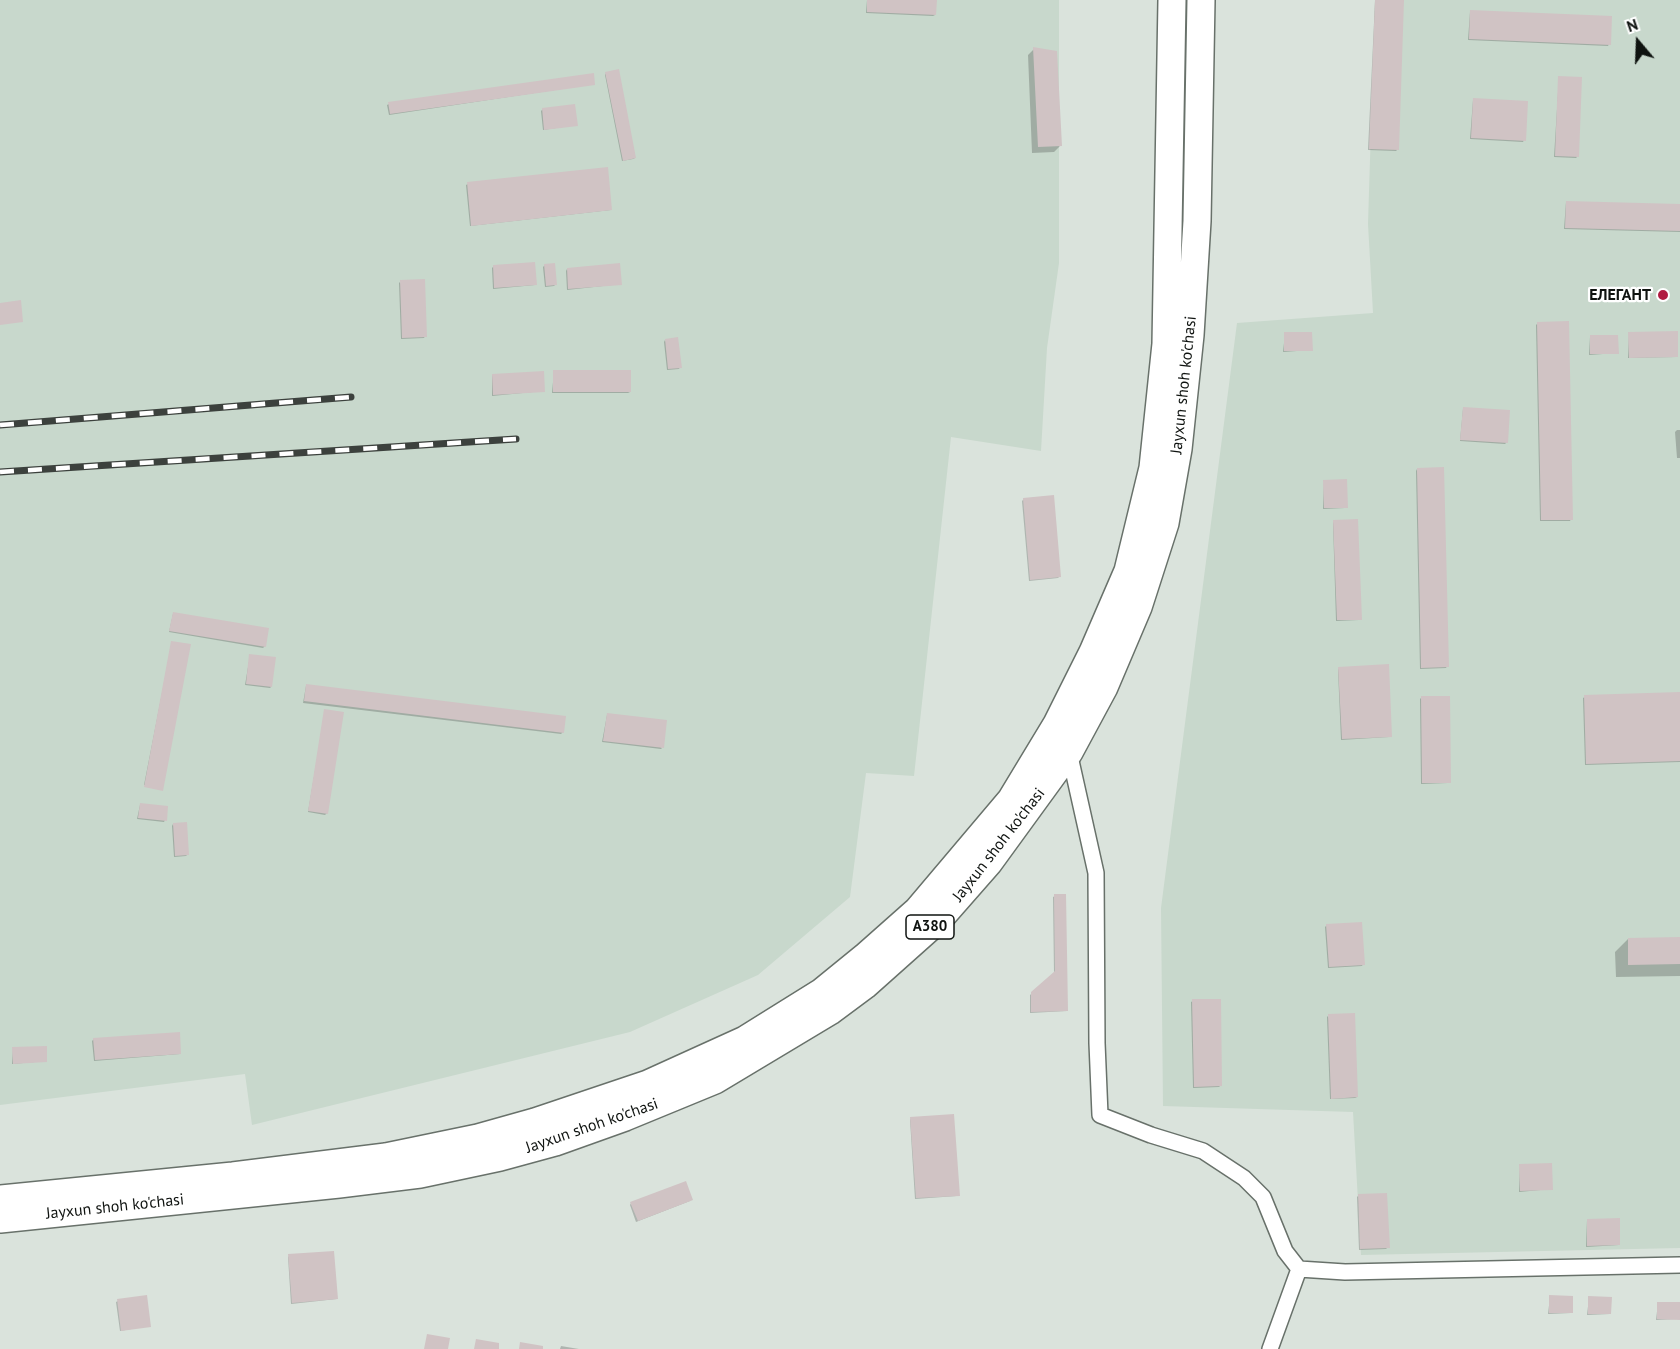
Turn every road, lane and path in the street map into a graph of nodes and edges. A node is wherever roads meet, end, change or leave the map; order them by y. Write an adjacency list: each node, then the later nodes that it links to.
1 (1172, 0): 4 (highway, Jayxun shoh ko'chasi / A380)
2 (1201, 0): 3 (highway, Jayxun shoh ko'chasi / A380)
3 (1069, 752): 5 (highway, Jayxun shoh ko'chasi / A380); 7 (street)
4 (0, 1199)
5 (0, 1219)
6 (1680, 1265): 7 (street)
7 (1299, 1269): 8 (street)
8 (1270, 1349)

